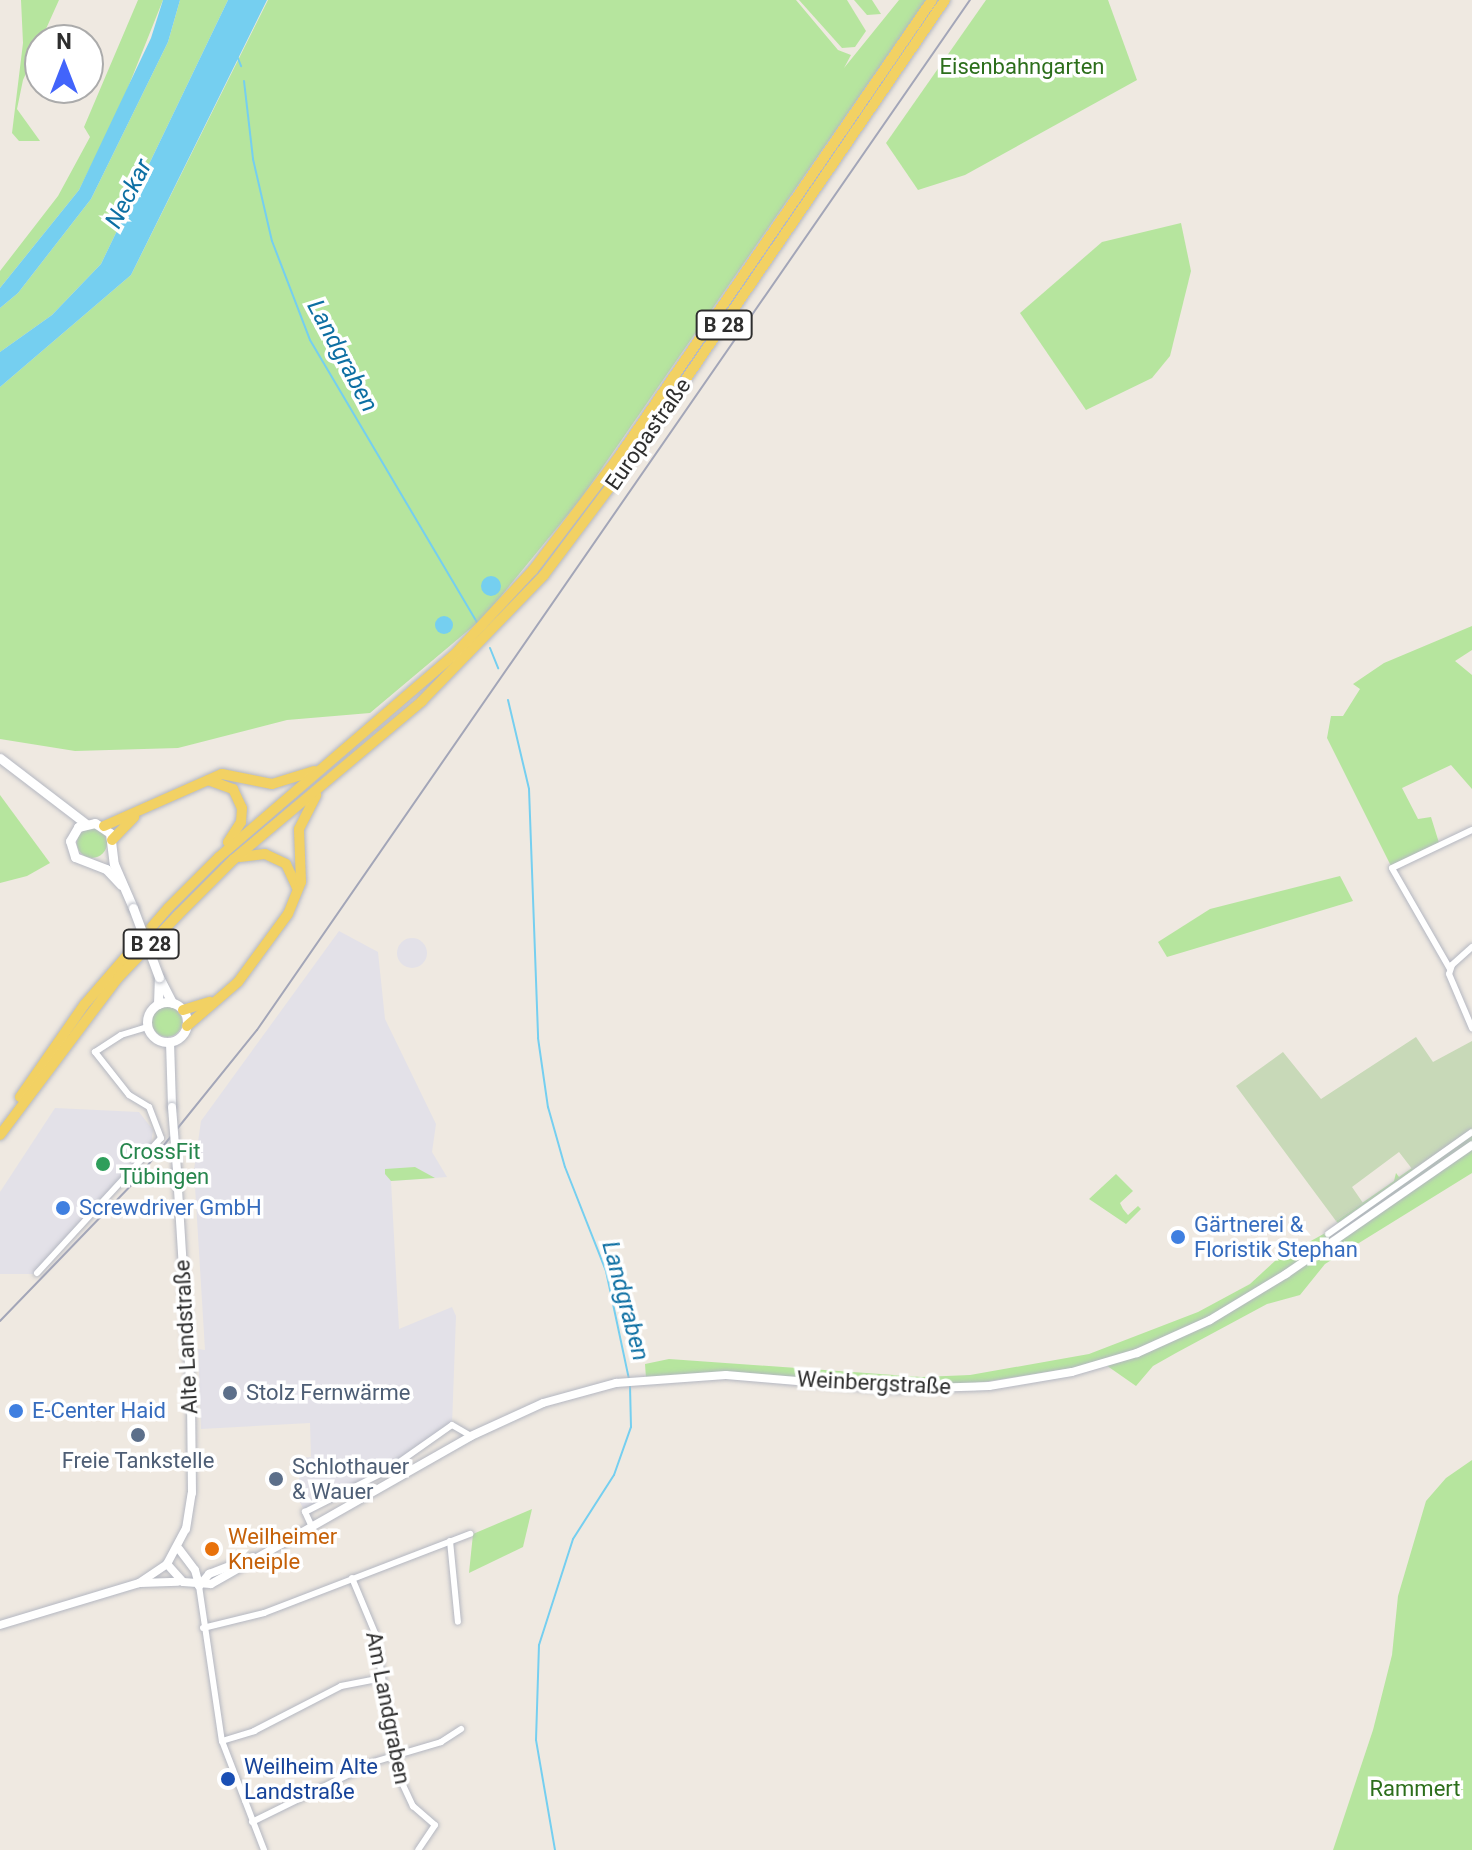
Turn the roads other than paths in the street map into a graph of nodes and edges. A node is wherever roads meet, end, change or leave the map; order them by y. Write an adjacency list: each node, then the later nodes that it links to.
1 (932, 0): 4 (main road, Europastraße / B 28)
2 (945, 0): 6 (main road, Europastraße / B 28)
3 (0, 758): 7 (main road)
4 (331, 764): 5 (main road); 14 (main road, B 28)
5 (204, 779): 8 (main road); 14 (main road)
6 (327, 780): 15 (main road, B 28); 18 (main road)
7 (60, 807): 9 (main road); 12 (main road)
8 (138, 812): 10 (main road); 13 (main road)
9 (85, 823): 10 (main road); 12 (main road)
10 (104, 826): 13 (main road)
11 (1472, 830): 20 (street)
12 (73, 833): 16 (main road)
13 (112, 846): 16 (main road); 17 (main road)
14 (219, 857): 31 (main road, B 28)
15 (234, 859): 18 (main road); 31 (main road, B 28)
16 (96, 864): 17 (main road)
17 (121, 885): 21 (main road, bridge)
18 (297, 895): 22 (main road)
19 (1472, 947): 20 (street)
20 (1450, 969): 28 (street)
21 (159, 977): 23 (main road); 24 (main road)
22 (220, 998): 25 (main road); 26 (main road)
23 (172, 1003): 24 (main road); 25 (main road)
24 (158, 1004): 27 (main road)
25 (183, 1010): 26 (main road)
26 (187, 1026): 29 (main road)
27 (147, 1027): 29 (main road); 34 (street)
28 (1472, 1028)
29 (170, 1042): 39 (street, Alte Landstraße, bridge)
30 (1472, 1132): 33 (street)
31 (1, 1133)
32 (1472, 1145): 35 (street, Weinbergstraße)
33 (1328, 1234)
34 (37, 1273)
35 (471, 1436): 36 (street); 36 (street)
36 (312, 1527): 40 (street)
37 (470, 1534): 38 (street)
38 (450, 1541): 44 (street); 48 (street)
39 (179, 1549): 41 (street, Alte Landstraße); 42 (street)
40 (270, 1550): 43 (street); 47 (street)
41 (167, 1564): 45 (street); 46 (street, Alte Landstraße)
42 (195, 1570): 43 (street); 47 (street)
43 (209, 1574): 47 (street)
44 (352, 1578): 50 (street); 51 (street, Am Landgraben)
45 (183, 1582): 46 (street); 47 (street)
46 (139, 1583): 49 (street)
47 (199, 1586): 50 (street)
48 (458, 1622)
49 (0, 1625)
50 (203, 1628): 53 (street)
51 (382, 1678): 53 (street); 54 (street, Am Landgraben)
52 (461, 1729): 54 (street)
53 (222, 1741): 55 (street)
54 (394, 1754): 55 (street); 57 (street, Am Landgraben)
55 (252, 1822): 56 (street)
56 (264, 1850)
57 (418, 1850)

